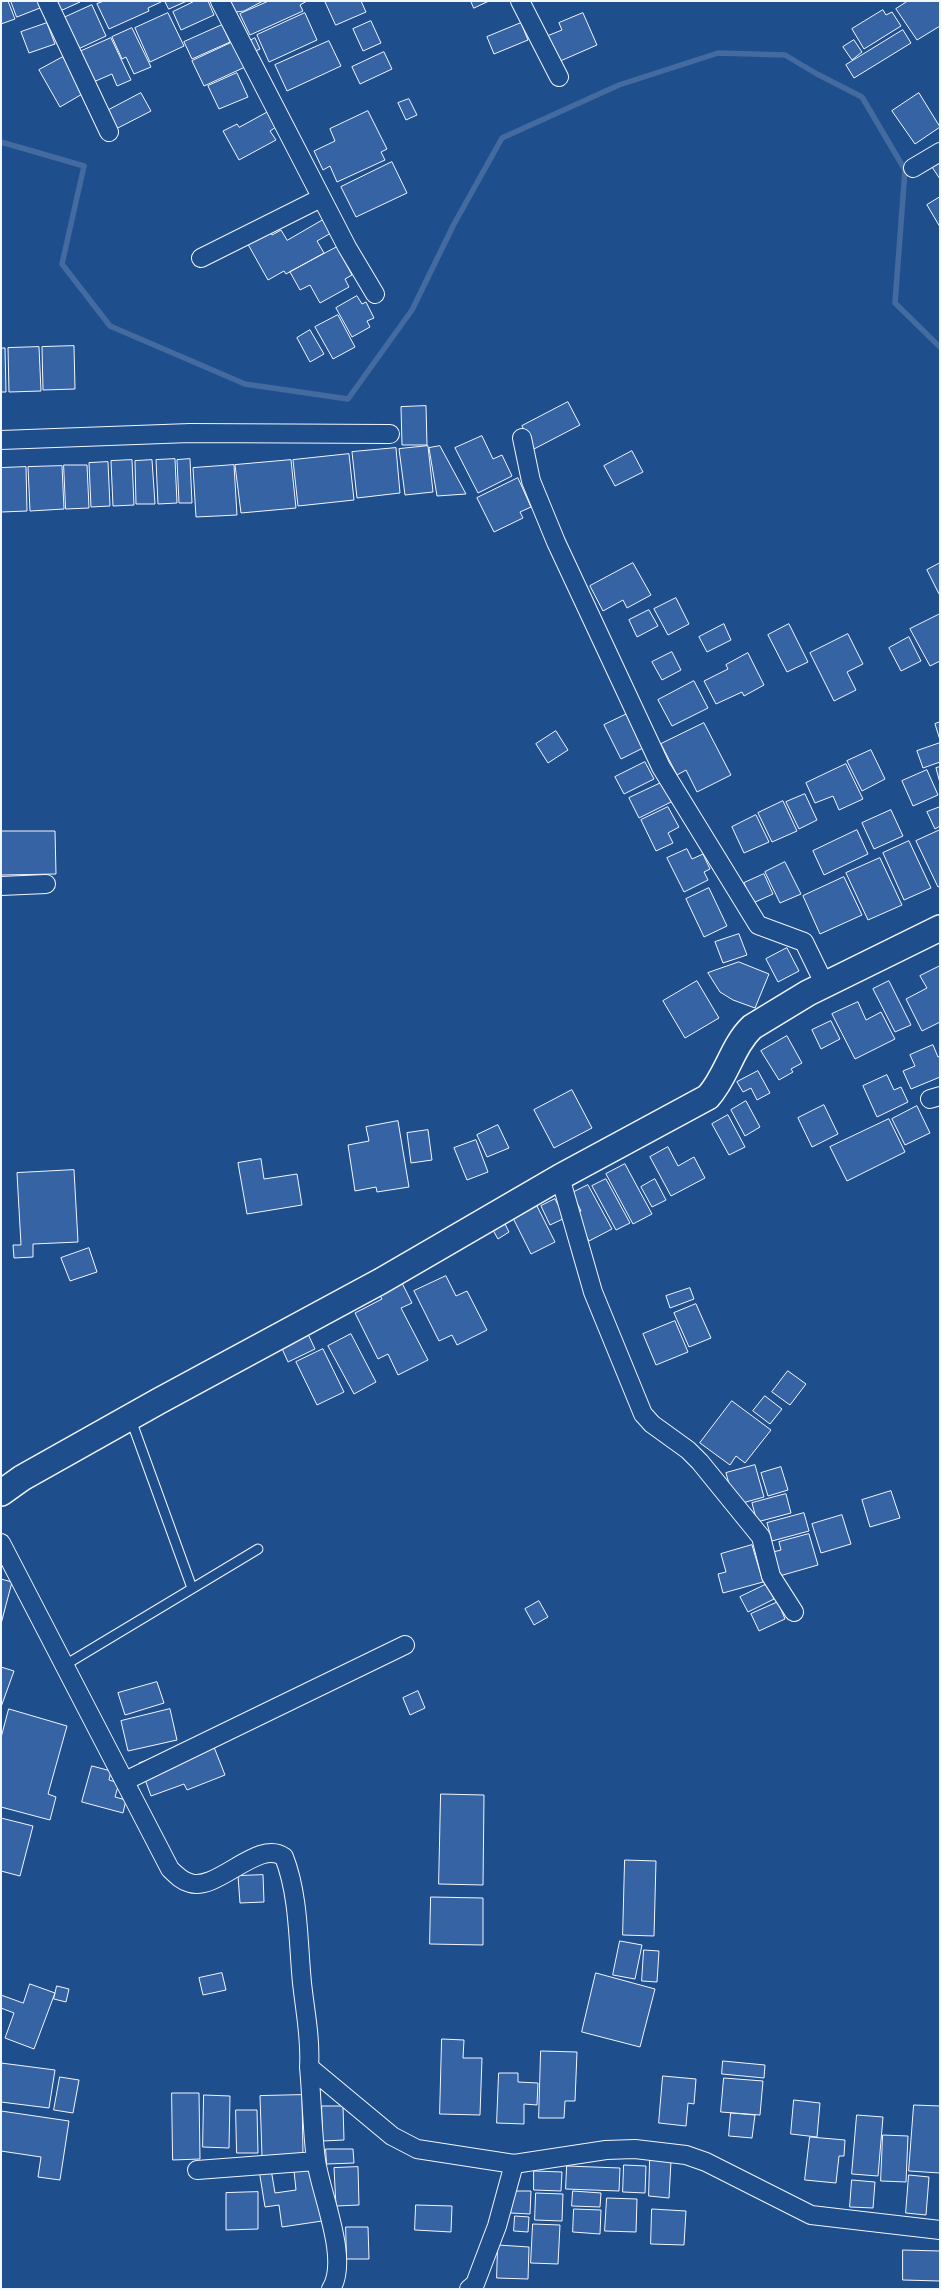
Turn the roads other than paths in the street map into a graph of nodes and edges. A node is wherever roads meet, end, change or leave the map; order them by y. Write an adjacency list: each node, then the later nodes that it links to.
1 (46, 1): 5 (street)
2 (220, 1): 8 (street)
3 (520, 1): 4 (street)
4 (559, 77)
5 (109, 132)
6 (940, 152): 7 (street)
7 (913, 168)
8 (321, 198): 9 (street); 10 (street)
9 (200, 258)
10 (376, 294)
11 (390, 434): 13 (street)
12 (522, 438): 17 (street)
13 (1, 440)
14 (46, 884): 15 (street)
15 (1, 886)
16 (940, 928): 17 (street)
17 (825, 985): 18 (street)
18 (560, 1177): 19 (street); 24 (street)
19 (130, 1417): 20 (street); 23 (lane)
20 (1, 1493)
21 (1, 1543): 26 (street)
22 (258, 1549): 23 (lane)
23 (192, 1588): 26 (lane)
24 (794, 1612)
25 (405, 1645): 27 (street)
26 (65, 1665): 27 (street)
27 (125, 1782): 28 (street)
28 (309, 2067): 29 (street); 30 (street)
29 (316, 2161): 31 (street); 33 (street)
30 (514, 2164): 32 (street); 34 (street)
31 (197, 2170)
32 (940, 2230)
33 (331, 2289)
34 (469, 2289)

